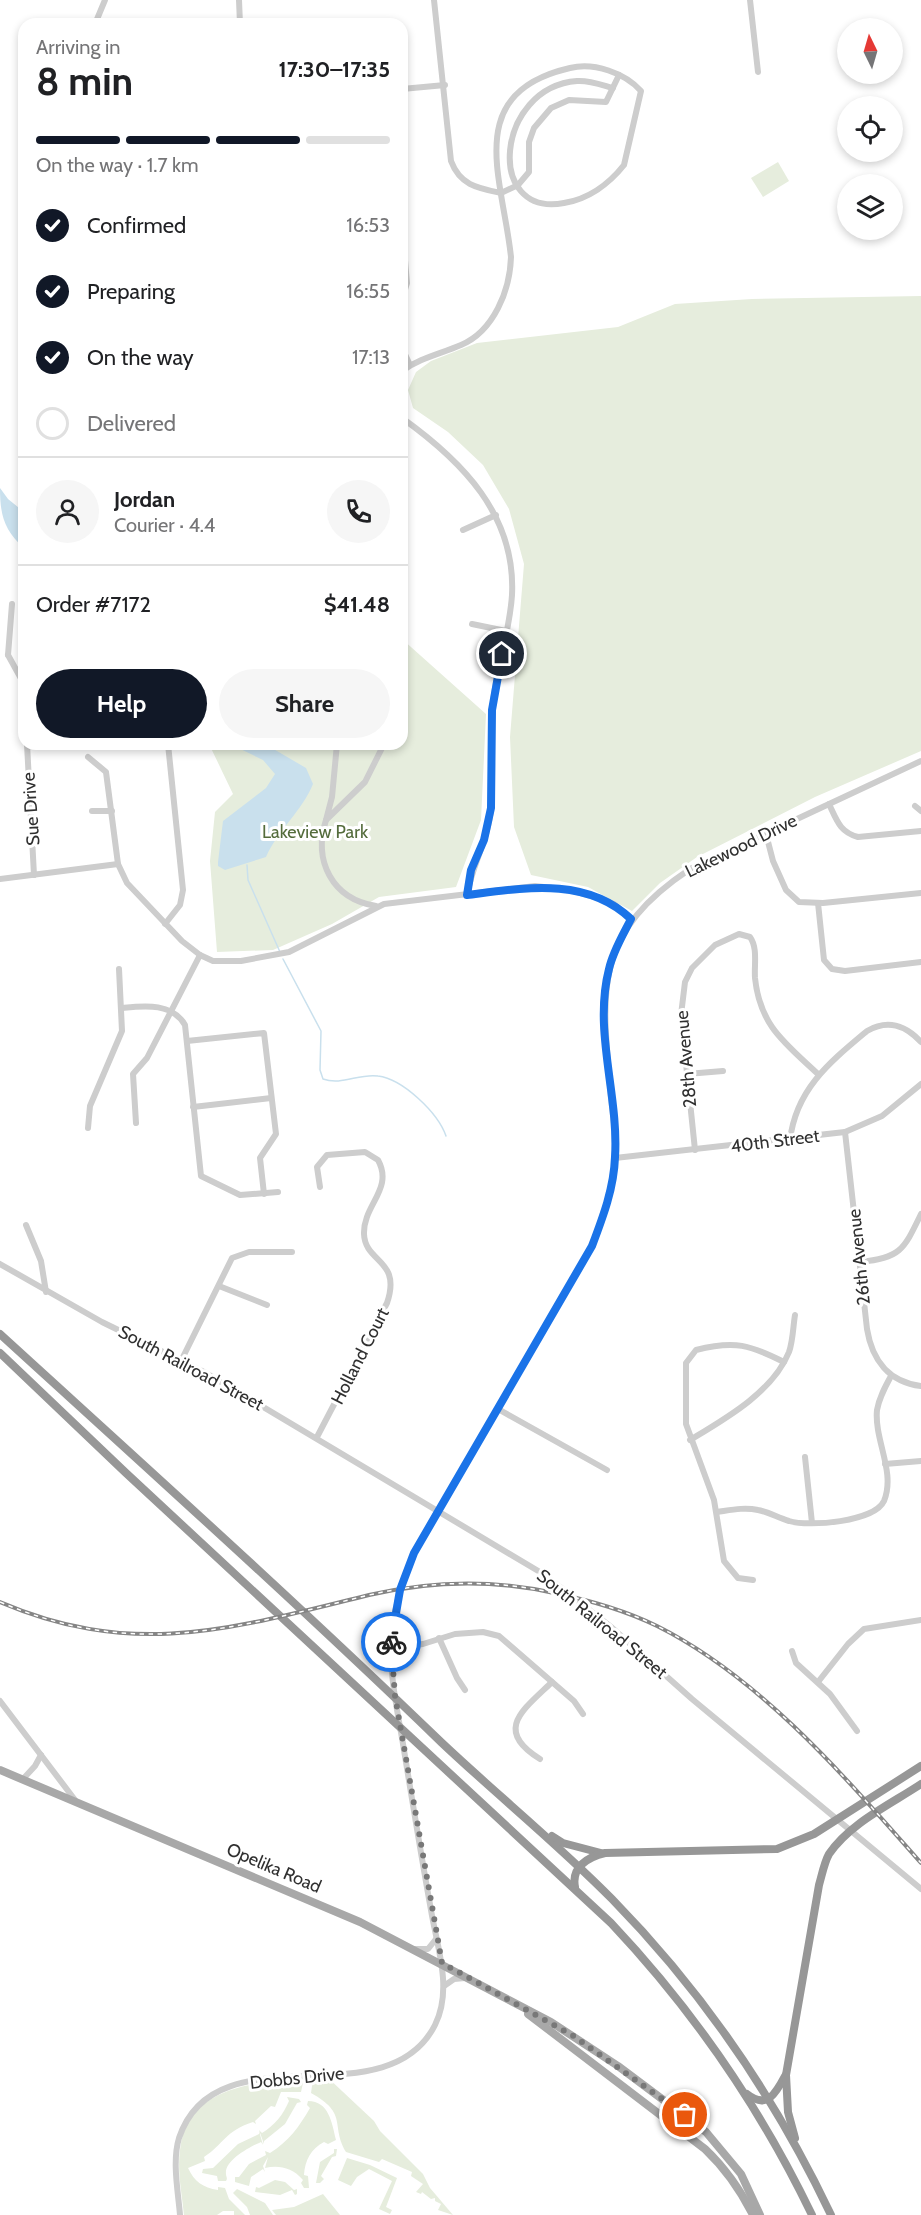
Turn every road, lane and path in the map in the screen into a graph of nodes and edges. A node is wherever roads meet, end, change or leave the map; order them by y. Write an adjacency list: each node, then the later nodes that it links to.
1 (105, 0): 5 (street)
2 (239, 0): 6 (street)
3 (434, 0): 9 (street)
4 (750, 0): 7 (street)
5 (98, 18)
6 (240, 18)
7 (758, 72)
8 (619, 75): 11 (street); 12 (street); 13 (street)
9 (445, 85): 10 (street); 13 (street)
10 (408, 88)
11 (613, 88): 12 (street); 12 (street)
12 (518, 185): 13 (street)
13 (501, 193): 15 (street)
14 (408, 359): 15 (street)
15 (411, 365): 16 (street)
16 (408, 367)
17 (408, 421): 18 (street)
18 (496, 515): 19 (street); 22 (street)
19 (463, 530)
20 (12, 604): 24 (street)
21 (472, 624): 22 (street)
22 (506, 632): 42 (street)
23 (0, 656): 24 (street)
24 (8, 656): 25 (street)
25 (18, 674)
26 (27, 750): 39 (street, Sue Drive)
27 (169, 750): 46 (street)
28 (337, 750): 35 (street)
29 (381, 750): 35 (street)
30 (88, 757): 34 (street)
31 (921, 760): 32 (street, Lakewood Drive)
32 (829, 804): 36 (street); 37 (street, Lakewood Drive)
33 (92, 811): 34 (street)
34 (112, 811): 38 (street)
35 (326, 820): 44 (street)
36 (921, 831)
37 (765, 834): 43 (street); 45 (street, Lakewood Drive)
38 (118, 864): 39 (street); 46 (street)
39 (34, 875): 40 (street)
40 (0, 879)
41 (921, 893): 43 (street)
42 (467, 895): 44 (street); 45 (street)
43 (818, 903): 48 (street)
44 (376, 906): 47 (street)
45 (631, 919): 65 (street, Lakewood Drive)
46 (165, 924): 47 (street)
47 (200, 955): 51 (street)
48 (921, 962)
49 (119, 969): 50 (street)
50 (121, 1008): 51 (street); 61 (street)
51 (170, 1011): 52 (street); 60 (street)
52 (187, 1041): 58 (street); 59 (street)
53 (921, 1042): 56 (street)
54 (723, 1071): 55 (street)
55 (687, 1074): 56 (street, 28th Avenue); 64 (street, 28th Avenue)
56 (818, 1074): 63 (street)
57 (921, 1084): 62 (street, 40th Street)
58 (271, 1098): 59 (street); 68 (street)
59 (193, 1107): 68 (street)
60 (136, 1124)
61 (88, 1128)
62 (845, 1132): 63 (street, 40th Street); 72 (street, 26th Avenue)
63 (790, 1140): 64 (street, 40th Street)
64 (696, 1150): 65 (street, 40th Street)
65 (615, 1158): 84 (street, Lakewood Drive)
66 (320, 1186): 85 (street, Holland Court)
67 (278, 1192): 68 (street)
68 (264, 1194)
69 (921, 1214): 72 (street)
70 (26, 1225): 75 (street)
71 (292, 1252): 74 (street)
72 (860, 1262): 82 (street, 26th Avenue)
73 (0, 1264): 75 (street, South Railroad Street)
74 (219, 1286): 76 (street); 80 (street)
75 (46, 1292): 80 (street, South Railroad Street)
76 (267, 1305)
77 (795, 1315): 81 (street)
78 (0, 1334): 112 (highway)
79 (0, 1353): 115 (highway)
80 (181, 1361): 85 (street, South Railroad Street)
81 (784, 1362): 86 (street); 86 (street)
82 (891, 1376): 83 (street); 89 (street)
83 (921, 1386)
84 (498, 1409): 90 (street); 91 (street, Lakewood Drive)
85 (317, 1437): 91 (street, South Railroad Street)
86 (690, 1440): 92 (street)
87 (805, 1457): 93 (street)
88 (921, 1461): 89 (street)
89 (885, 1464): 93 (street)
90 (607, 1470)
91 (436, 1512): 97 (street, Lakewood Drive); 116 (street, South Railroad Street)
92 (717, 1512): 93 (street); 94 (street)
93 (812, 1523)
94 (753, 1580)
95 (921, 1620): 100 (street)
96 (440, 1638): 97 (street); 99 (street); 101 (street)
97 (391, 1648): 117 (street, Lakewood Drive)
98 (792, 1651): 100 (street)
99 (552, 1682): 103 (street); 106 (street)
100 (818, 1682): 104 (street)
101 (465, 1690)
102 (0, 1701): 105 (street)
103 (583, 1714)
104 (857, 1731)
105 (41, 1755): 109 (street); 111 (street)
106 (540, 1759)
107 (921, 1767): 113 (highway)
108 (0, 1770): 109 (main road, Opelika Road)
109 (23, 1779): 111 (main road, Opelika Road)
110 (921, 1784): 123 (highway)
111 (75, 1800): 118 (main road, Opelika Road)
112 (538, 1828): 113 (highway); 114 (highway)
113 (605, 1853): 114 (highway)
114 (578, 1867): 115 (highway); 125 (highway)
115 (575, 1887): 124 (highway)
116 (921, 1889)
117 (436, 1939): 118 (street); 119 (street, Lakewood Drive)
118 (415, 1949): 119 (main road, Opelika Road)
119 (442, 1963): 120 (main road, Opelika Road); 121 (street, Dobbs Drive)
120 (470, 1978): 121 (street); 122 (main road, Opelika Road)
121 (444, 1986): 127 (street, Dobbs Drive)
122 (529, 2011): 128 (main road, Opelika Road); 129 (main road, Opelika Road)
123 (786, 2075): 125 (highway); 126 (highway)
124 (742, 2090): 125 (highway); 130 (highway)
125 (769, 2099): 126 (highway)
126 (798, 2150): 131 (highway)
127 (180, 2215)
128 (753, 2215)
129 (760, 2215)
130 (812, 2215)
131 (831, 2215)

